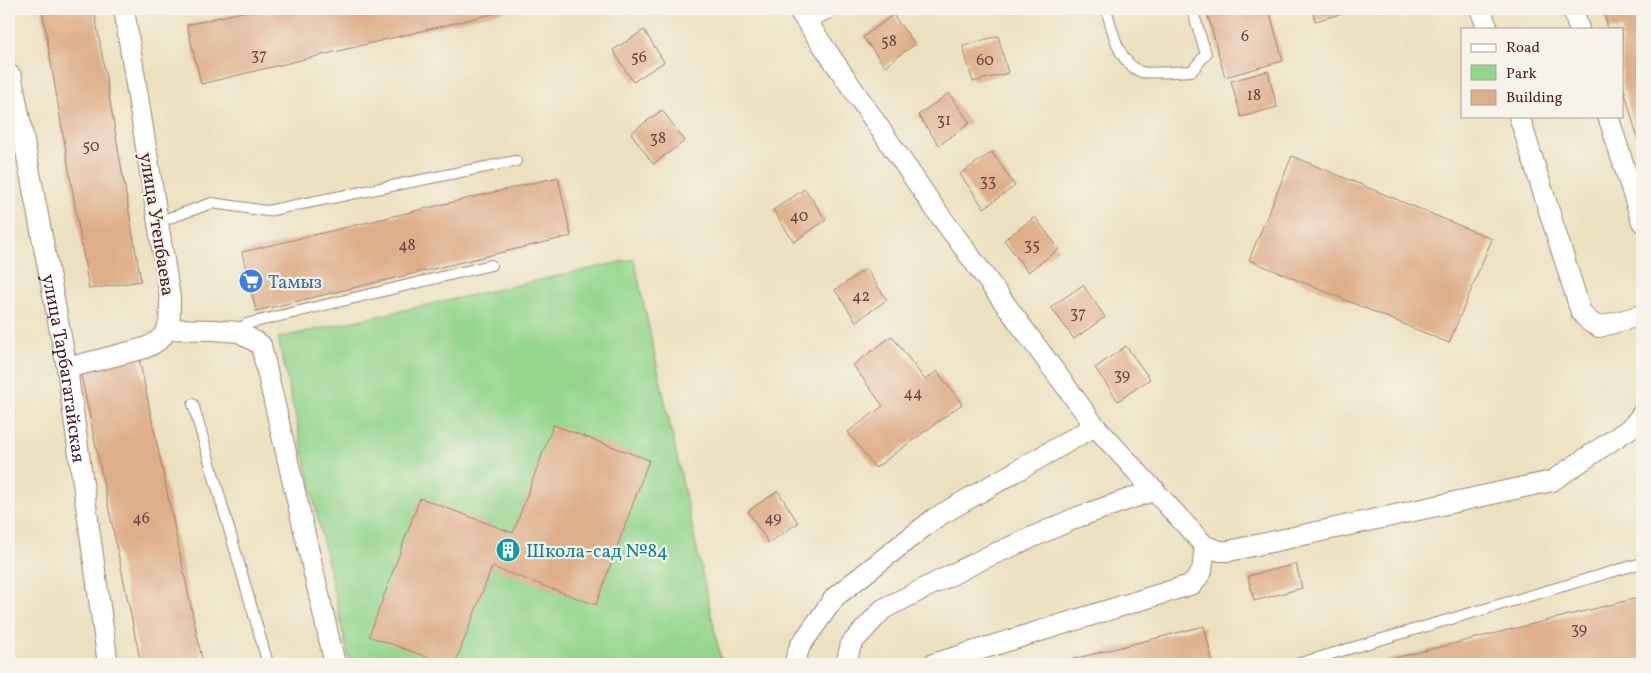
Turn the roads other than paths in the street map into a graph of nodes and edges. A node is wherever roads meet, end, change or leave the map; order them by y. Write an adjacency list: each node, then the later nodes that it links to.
1 (124, 9): 14 (street, улица Утепбаева)
2 (827, 9): 7 (street)
3 (1106, 9): 4 (lane)
4 (1192, 9)
5 (1480, 9): 8 (street)
6 (1573, 9): 9 (street)
7 (802, 14): 23 (street)
8 (1488, 28)
9 (1579, 28)
10 (9, 74): 20 (street, улица Тарбагатайская)
11 (1520, 118): 17 (street)
12 (1609, 118): 15 (street)
13 (516, 161): 14 (lane)
14 (158, 222): 18 (street, улица Утепбаева)
15 (1642, 222)
16 (491, 265): 19 (lane)
17 (1642, 315)
18 (167, 329): 19 (street); 20 (street)
19 (239, 332): 29 (street)
20 (67, 368): 27 (street, улица Тарбагатайская)
21 (193, 404): 28 (lane)
22 (1642, 414): 25 (street)
23 (1096, 426): 24 (street); 30 (street)
24 (1155, 490): 25 (street); 31 (street)
25 (1205, 546): 32 (street)
26 (1642, 563): 33 (lane)
27 (108, 664)
28 (268, 664)
29 (336, 664)
30 (794, 664)
31 (848, 664)
32 (933, 664)
33 (1296, 664)

